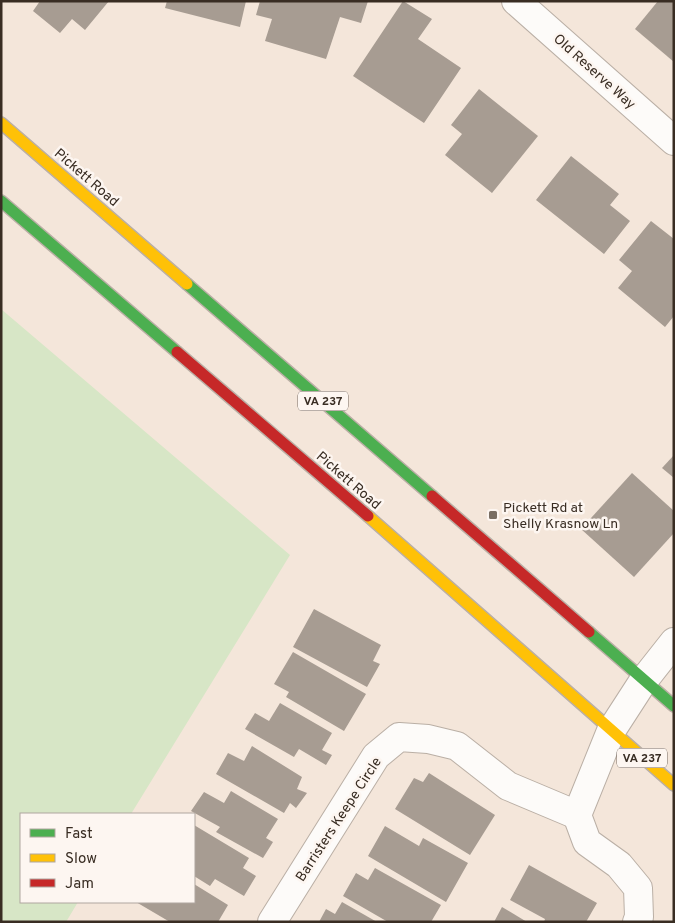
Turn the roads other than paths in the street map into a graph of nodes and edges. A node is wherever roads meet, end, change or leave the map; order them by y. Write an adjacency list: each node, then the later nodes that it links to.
1 (520, 2): 3 (street, Old Reserve Way)
2 (1, 123): 6 (main road, Pickett Road / VA 237)
3 (674, 141)
4 (1, 201): 8 (main road, Pickett Road / VA 237)
5 (674, 642): 6 (street)
6 (644, 680): 7 (main road, Pickett Road / VA 237); 8 (street)
7 (674, 706)
8 (611, 730): 9 (main road, Pickett Road / VA 237); 10 (street)
9 (674, 785)
10 (577, 815): 11 (street, Barristers Keepe Circle); 12 (street)
11 (272, 922)
12 (638, 922)

